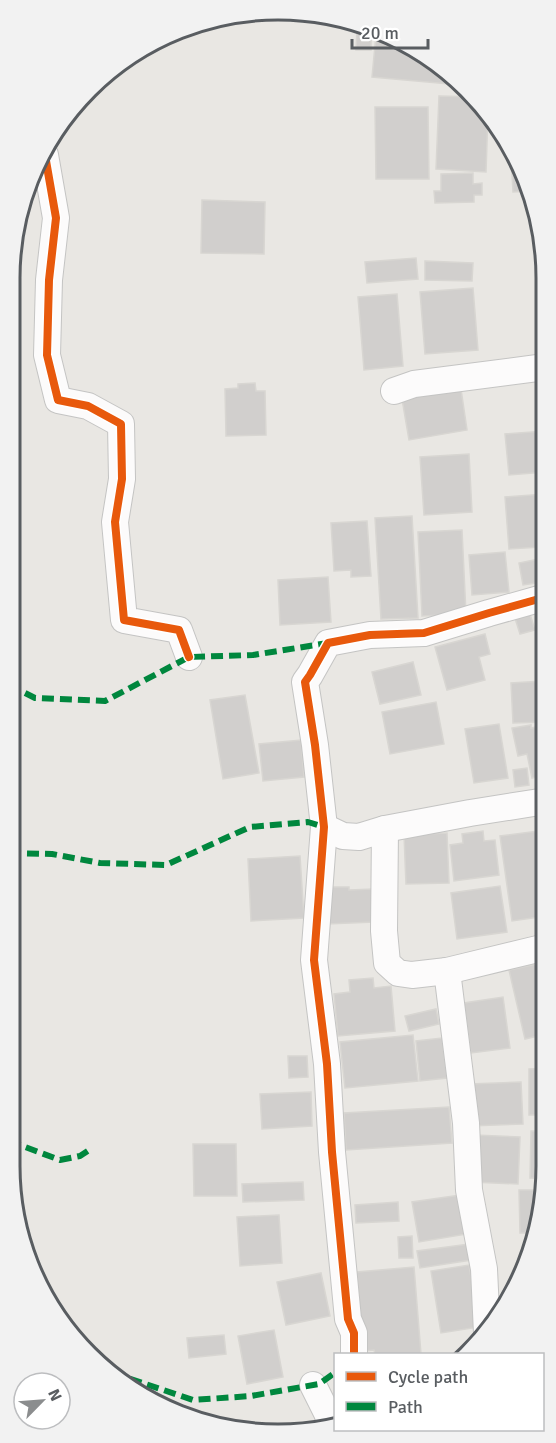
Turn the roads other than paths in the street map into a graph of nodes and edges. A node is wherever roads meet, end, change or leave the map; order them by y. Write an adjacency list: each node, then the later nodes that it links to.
1 (47, 163): 5 (street)
2 (536, 368): 3 (street)
3 (394, 391)
4 (536, 600): 7 (street)
5 (189, 657)
6 (536, 803): 8 (street)
7 (324, 827): 8 (street); 12 (street)
8 (385, 829): 10 (street)
9 (536, 949): 10 (street)
10 (447, 971): 11 (street)
11 (486, 1318)
12 (354, 1353)
13 (313, 1385): 14 (street)
14 (329, 1419)

